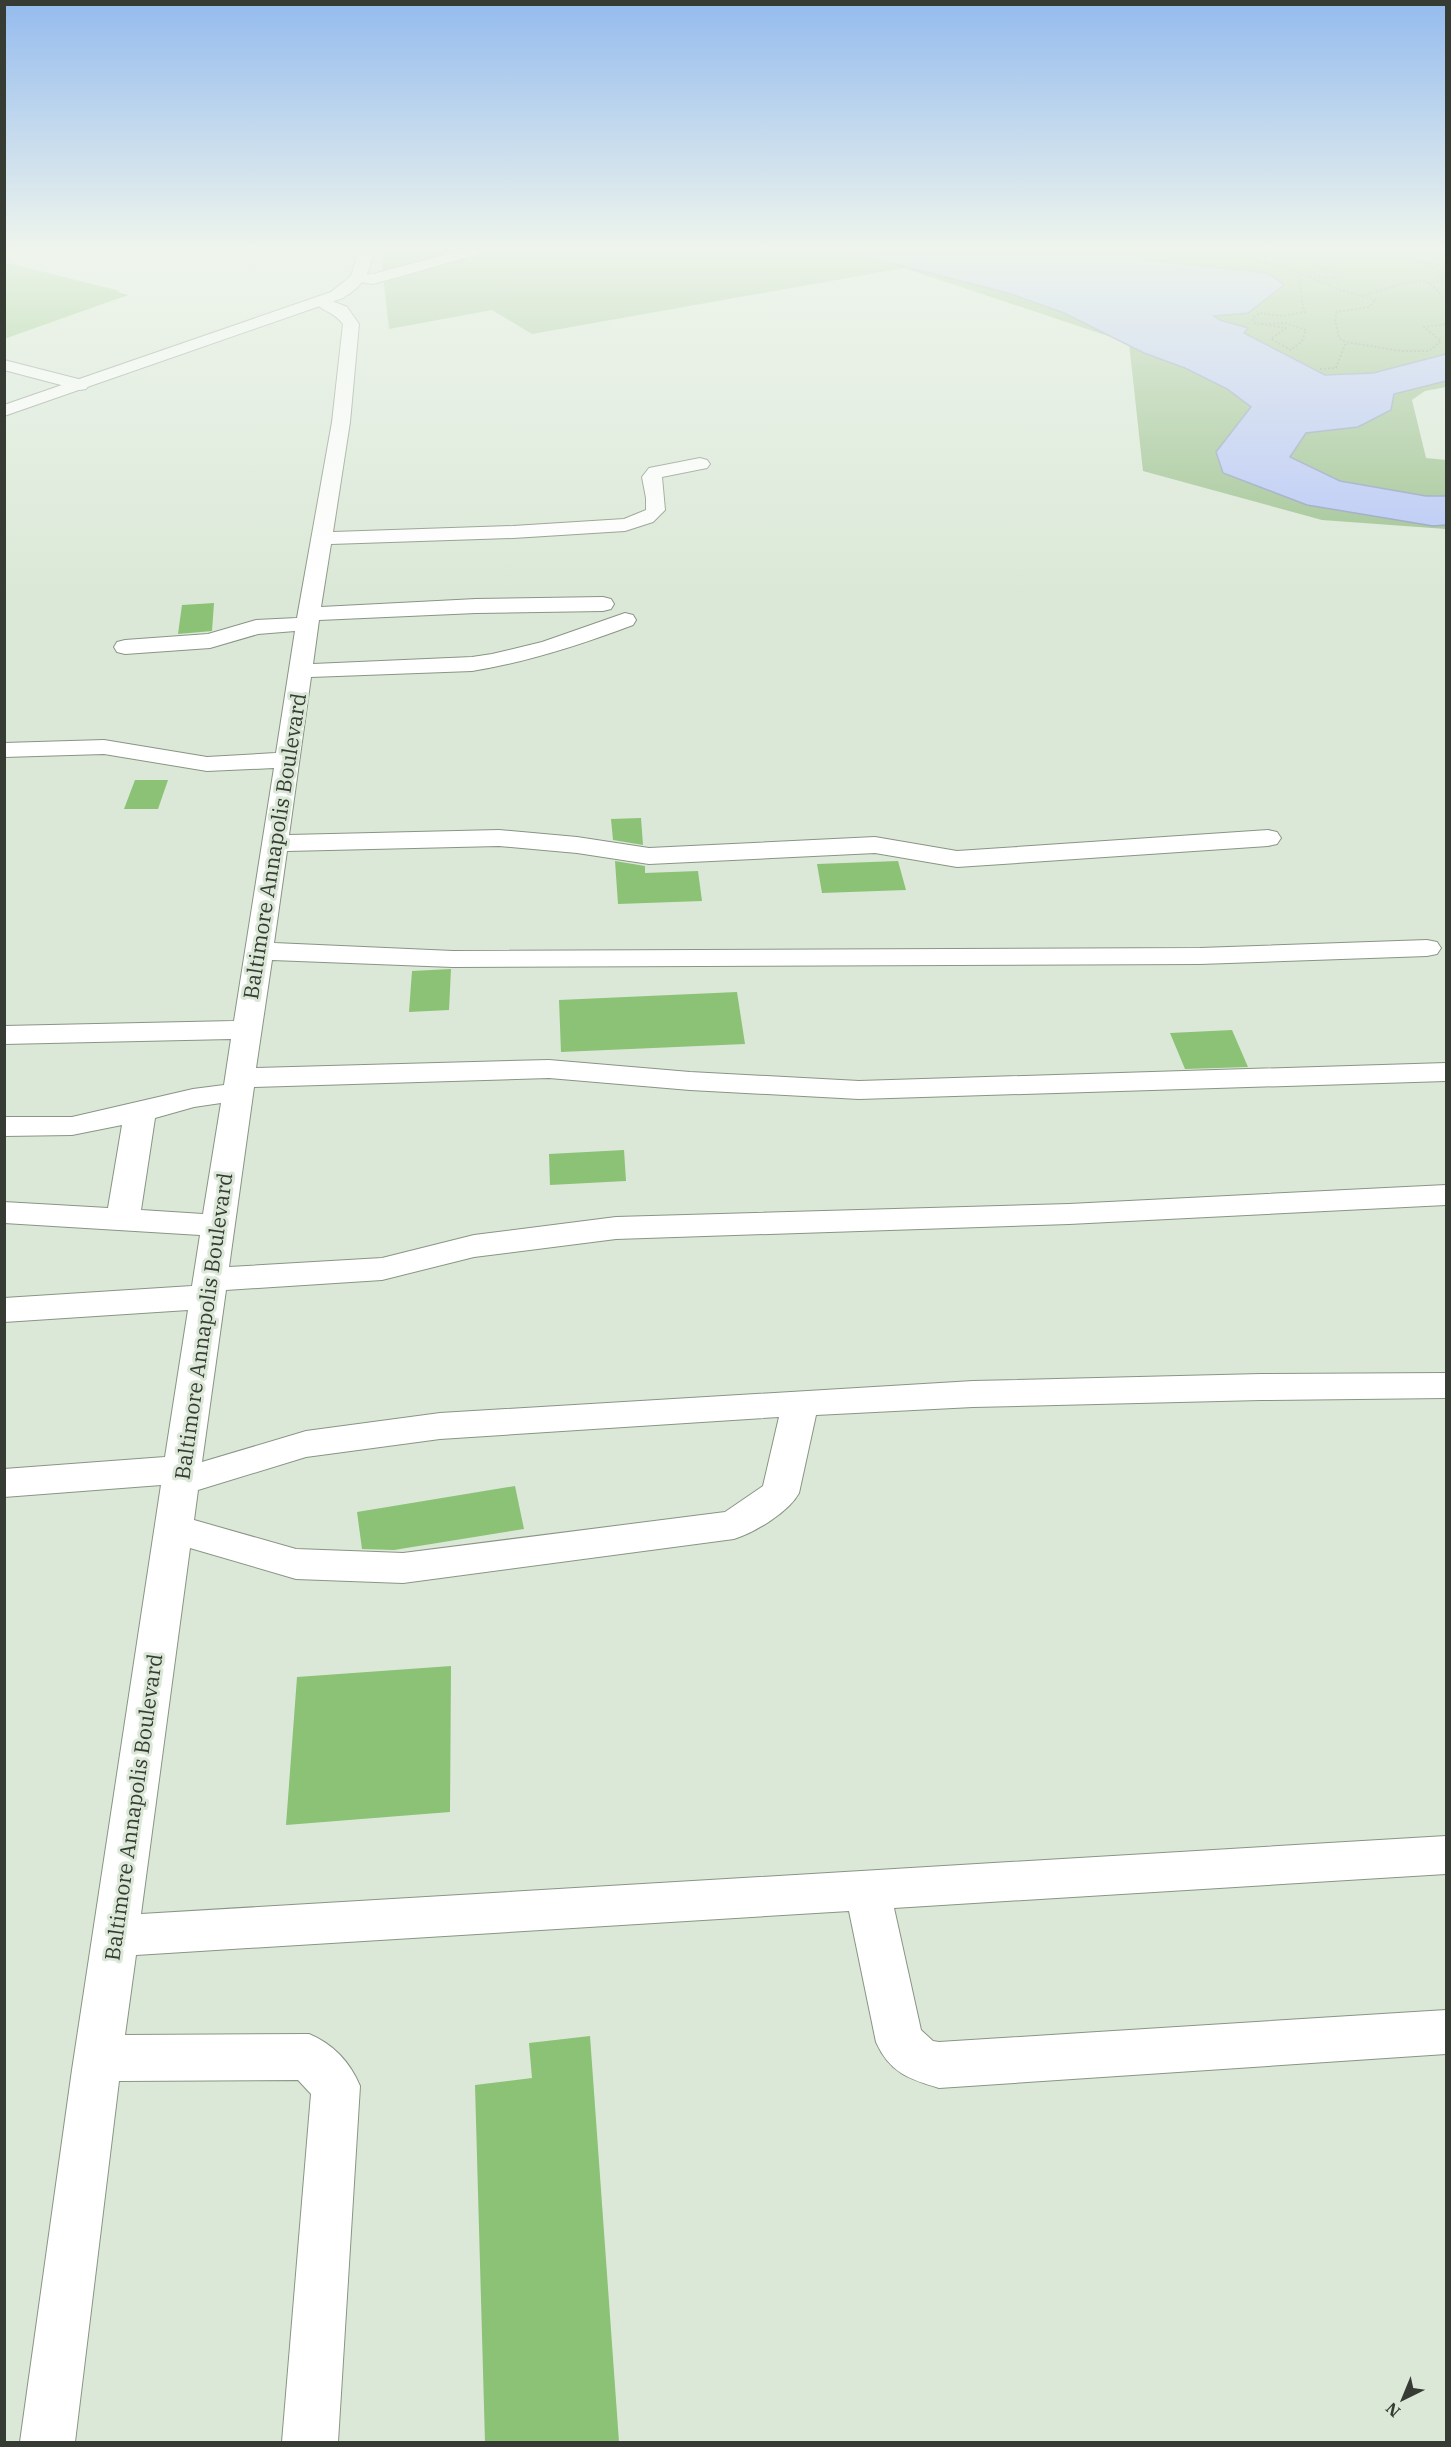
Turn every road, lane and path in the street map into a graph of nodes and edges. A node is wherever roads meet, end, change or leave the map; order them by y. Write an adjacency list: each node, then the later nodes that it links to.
1 (141, 364): 6 (street)
2 (346, 364): 9 (street, Baltimore Annapolis Boulevard)
3 (1337, 364): 5 (path)
4 (4, 365): 6 (street)
5 (1320, 369)
6 (80, 385): 7 (street)
7 (4, 411)
8 (700, 464): 9 (street)
9 (322, 538): 11 (street, Baltimore Annapolis Boulevard)
10 (603, 604): 11 (street)
11 (309, 619): 13 (street); 14 (street, Baltimore Annapolis Boulevard)
12 (625, 620): 14 (street)
13 (125, 647)
14 (301, 671): 18 (street, Baltimore Annapolis Boulevard)
15 (4, 728): 16 (street)
16 (104, 747): 17 (street); 18 (street)
17 (4, 750)
18 (287, 760): 20 (street, Baltimore Annapolis Boulevard)
19 (1268, 838): 20 (street)
20 (275, 843): 22 (street, Baltimore Annapolis Boulevard)
21 (1427, 948): 22 (street)
22 (259, 951): 23 (street, Baltimore Annapolis Boulevard)
23 (247, 1030): 24 (street); 26 (street, Baltimore Annapolis Boulevard)
24 (4, 1035)
25 (1446, 1072): 26 (street)
26 (238, 1085): 27 (street); 32 (street, Baltimore Annapolis Boulevard)
27 (140, 1112): 28 (street); 31 (street)
28 (4, 1127)
29 (1446, 1195): 33 (street)
30 (4, 1212): 31 (street)
31 (123, 1218): 32 (street)
32 (217, 1225): 33 (street, Baltimore Annapolis Boulevard)
33 (208, 1288): 34 (street); 37 (street, Baltimore Annapolis Boulevard)
34 (4, 1310)
35 (1446, 1386): 36 (street)
36 (801, 1403): 37 (street); 39 (street)
37 (180, 1476): 38 (street); 39 (street, Baltimore Annapolis Boulevard)
38 (4, 1483)
39 (173, 1529): 42 (street, Baltimore Annapolis Boulevard)
40 (1446, 1855): 41 (street)
41 (867, 1890): 42 (street); 43 (street)
42 (115, 1936): 44 (street, Baltimore Annapolis Boulevard)
43 (1446, 2032)
44 (98, 2058): 45 (street, Baltimore Annapolis Boulevard); 46 (street)
45 (47, 2442)
46 (310, 2442)

